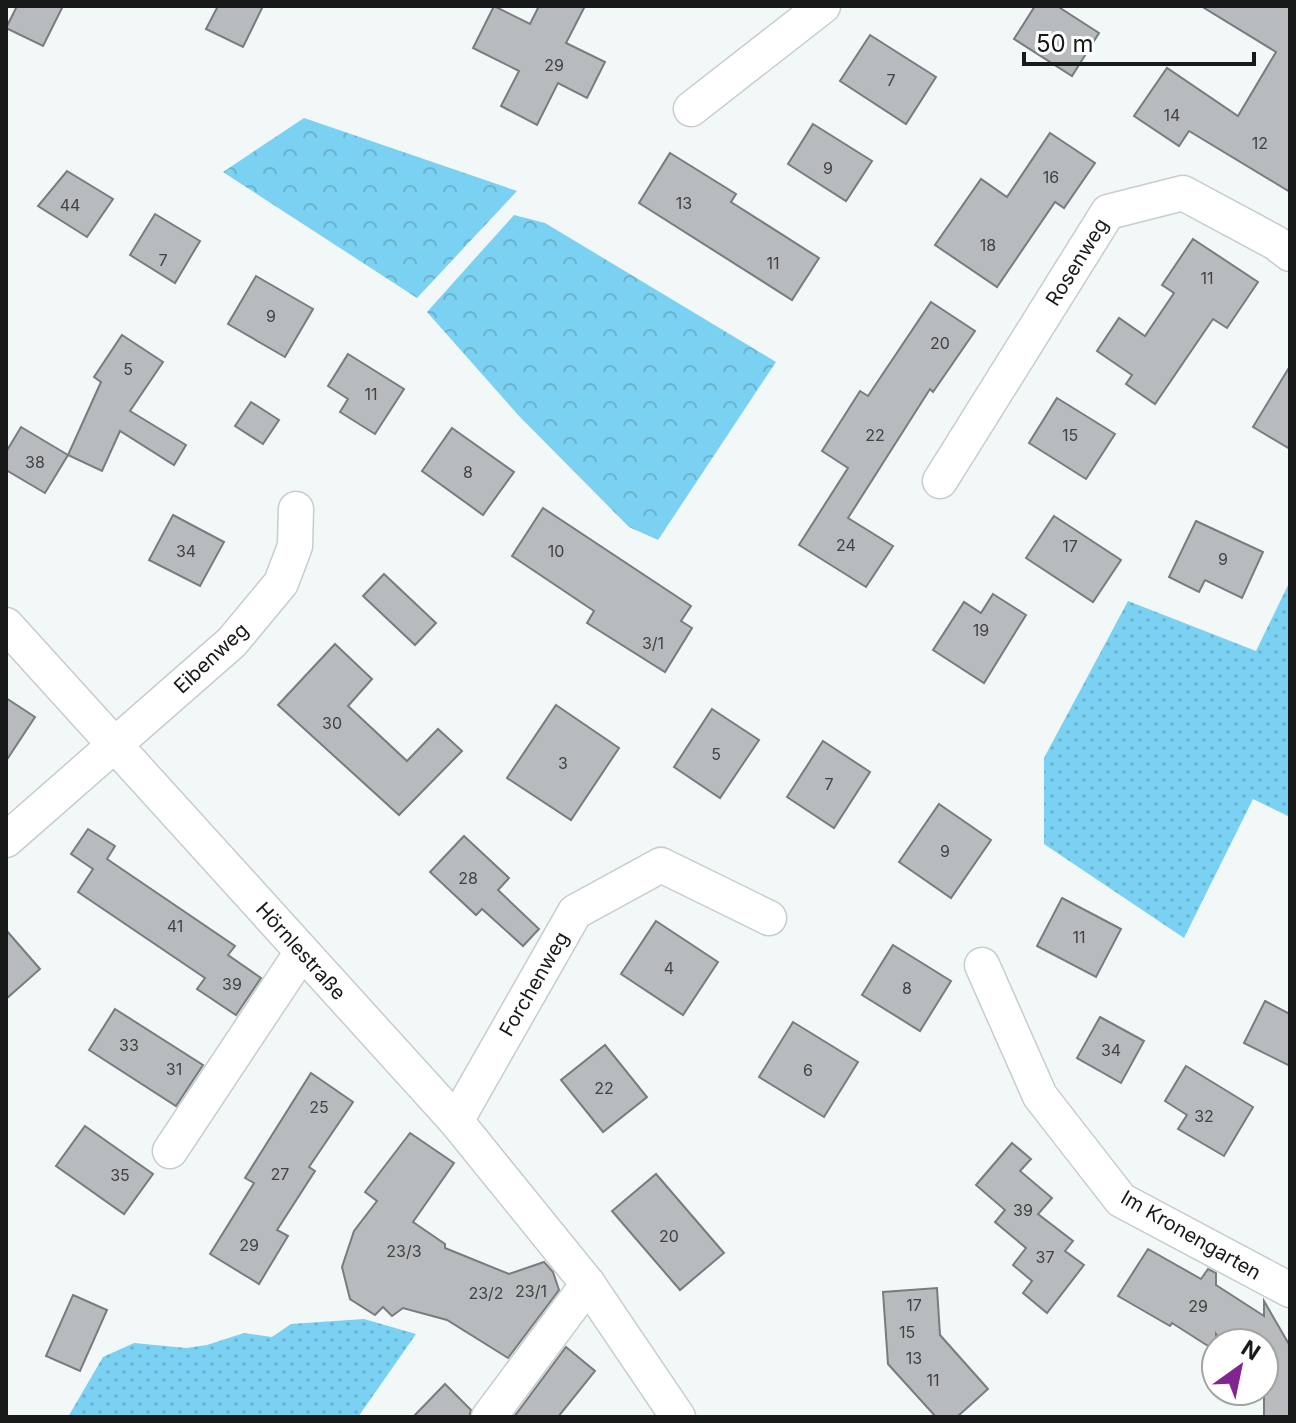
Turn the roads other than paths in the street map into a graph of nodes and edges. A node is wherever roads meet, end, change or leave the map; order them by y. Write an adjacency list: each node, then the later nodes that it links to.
1 (823, 6): 2 (street)
2 (691, 109)
3 (1290, 254): 4 (street, Rosenweg)
4 (940, 481)
5 (296, 509): 7 (street, Eibenweg)
6 (6, 625): 7 (street, Hörnlestraße)
7 (113, 745): 8 (street, Eibenweg); 10 (street, Hörnlestraße)
8 (6, 840)
9 (769, 918): 12 (street, Forchenweg)
10 (302, 952): 12 (street, Hörnlestraße); 13 (street)
11 (982, 965): 15 (street, Im Kronengarten)
12 (456, 1121): 14 (street, Hörnlestraße)
13 (170, 1151)
14 (588, 1284): 16 (street); 17 (street, Hörnlestraße)
15 (1290, 1290)
16 (489, 1417)
17 (678, 1417)

